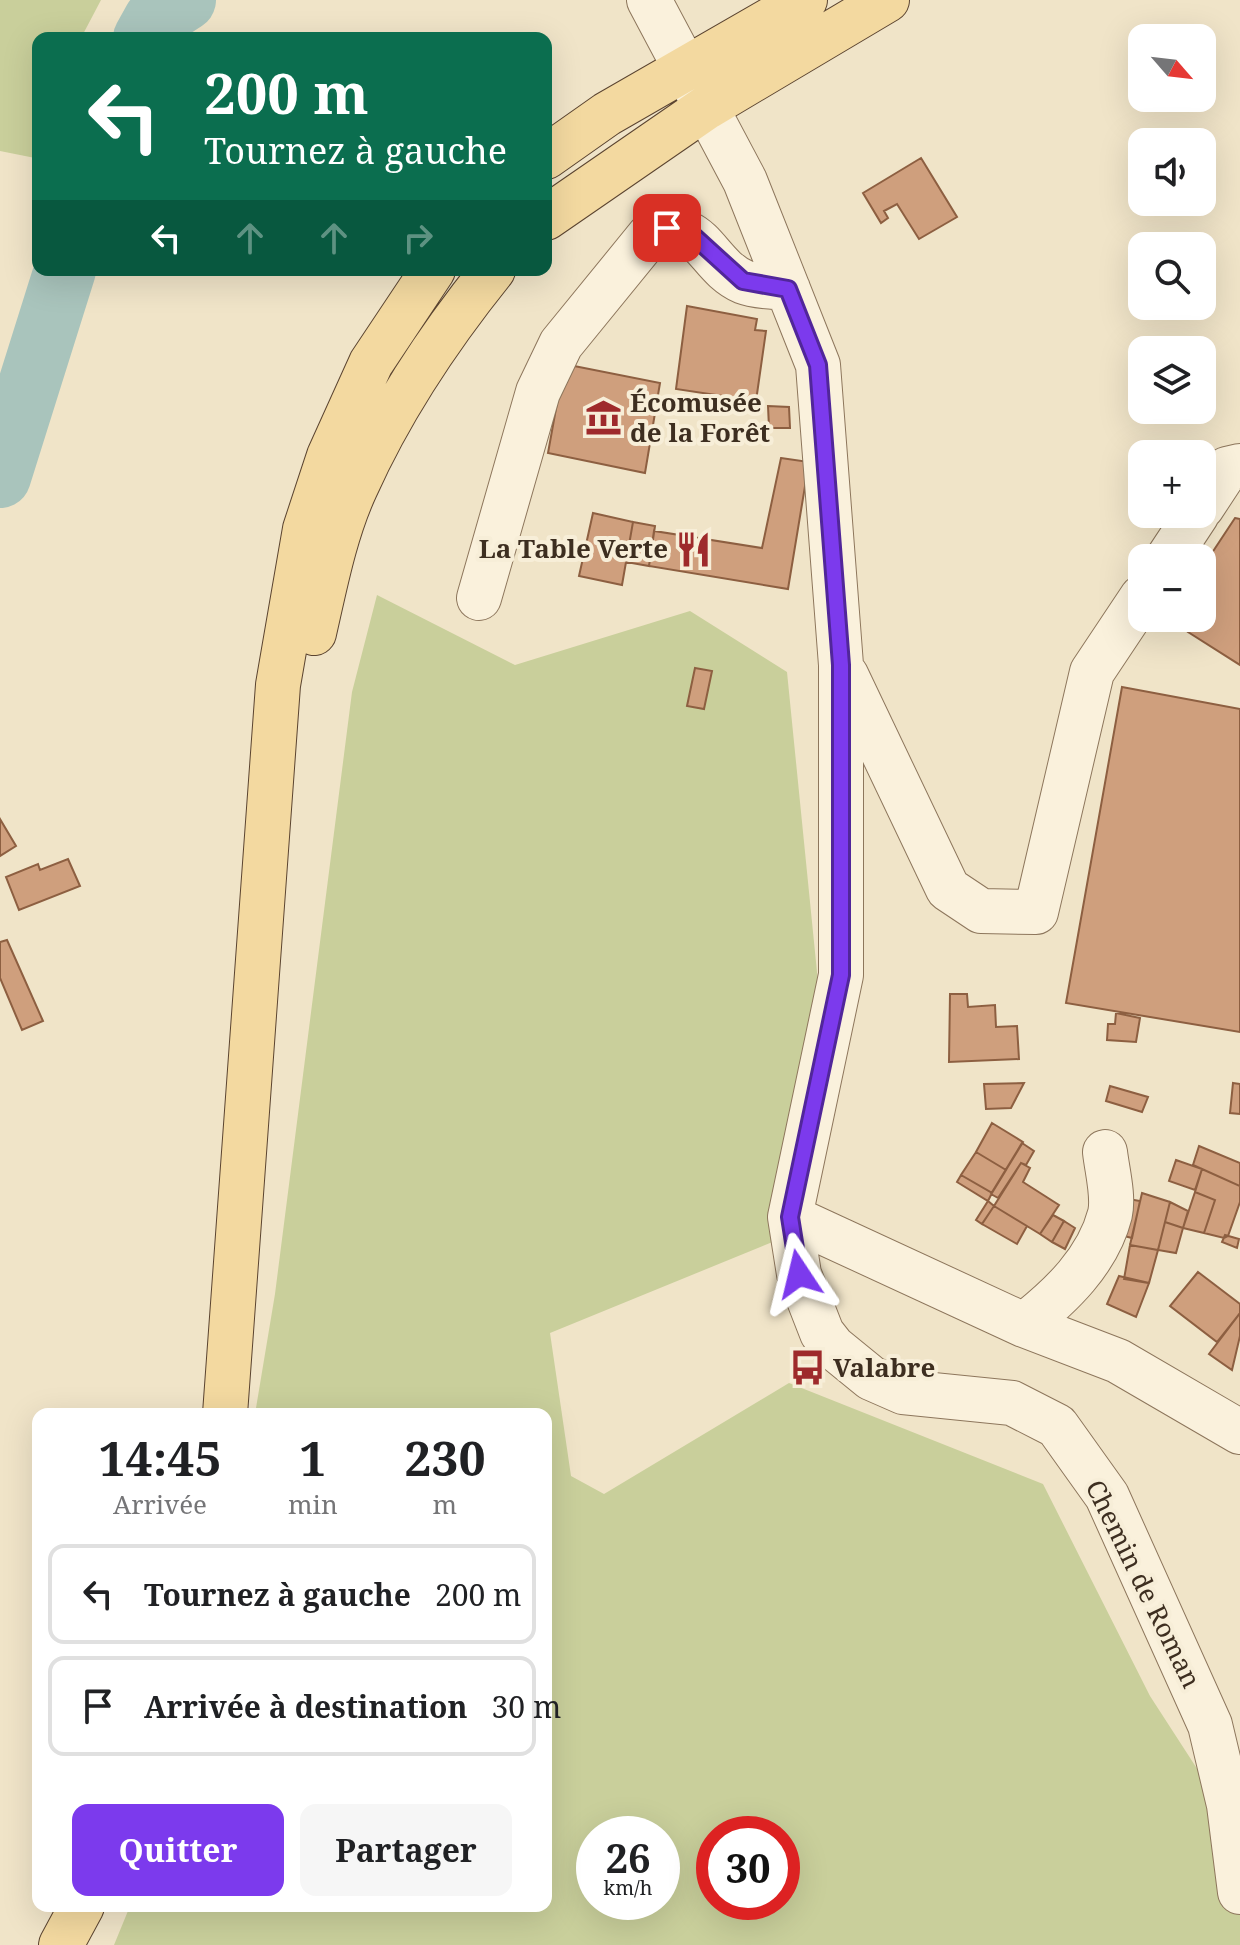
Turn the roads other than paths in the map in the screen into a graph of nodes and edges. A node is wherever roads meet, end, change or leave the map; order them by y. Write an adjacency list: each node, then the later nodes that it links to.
1 (649, 0): 4 (street, Chemin de Roman)
2 (805, 0): 4 (main road)
3 (887, 0): 5 (main road)
4 (682, 59): 5 (street, Chemin de Roman); 6 (main road)
5 (707, 107): 7 (main road); 10 (street, Chemin de Roman)
6 (552, 153)
7 (552, 214)
8 (429, 276): 16 (main road)
9 (488, 276): 16 (main road)
10 (788, 289): 13 (street); 15 (street, Chemin de Roman)
11 (1240, 466): 12 (street)
12 (1216, 486)
13 (479, 598)
14 (1128, 618): 15 (street)
15 (841, 665): 18 (street, Chemin de Roman)
16 (256, 982): 20 (main road)
17 (1105, 1152): 19 (street)
18 (790, 1217): 19 (street); 22 (street, Chemin de Roman)
19 (1024, 1325): 21 (street)
20 (225, 1408)
21 (1240, 1432)
22 (1240, 1892)
23 (79, 1912): 24 (main road)
24 (61, 1945)

